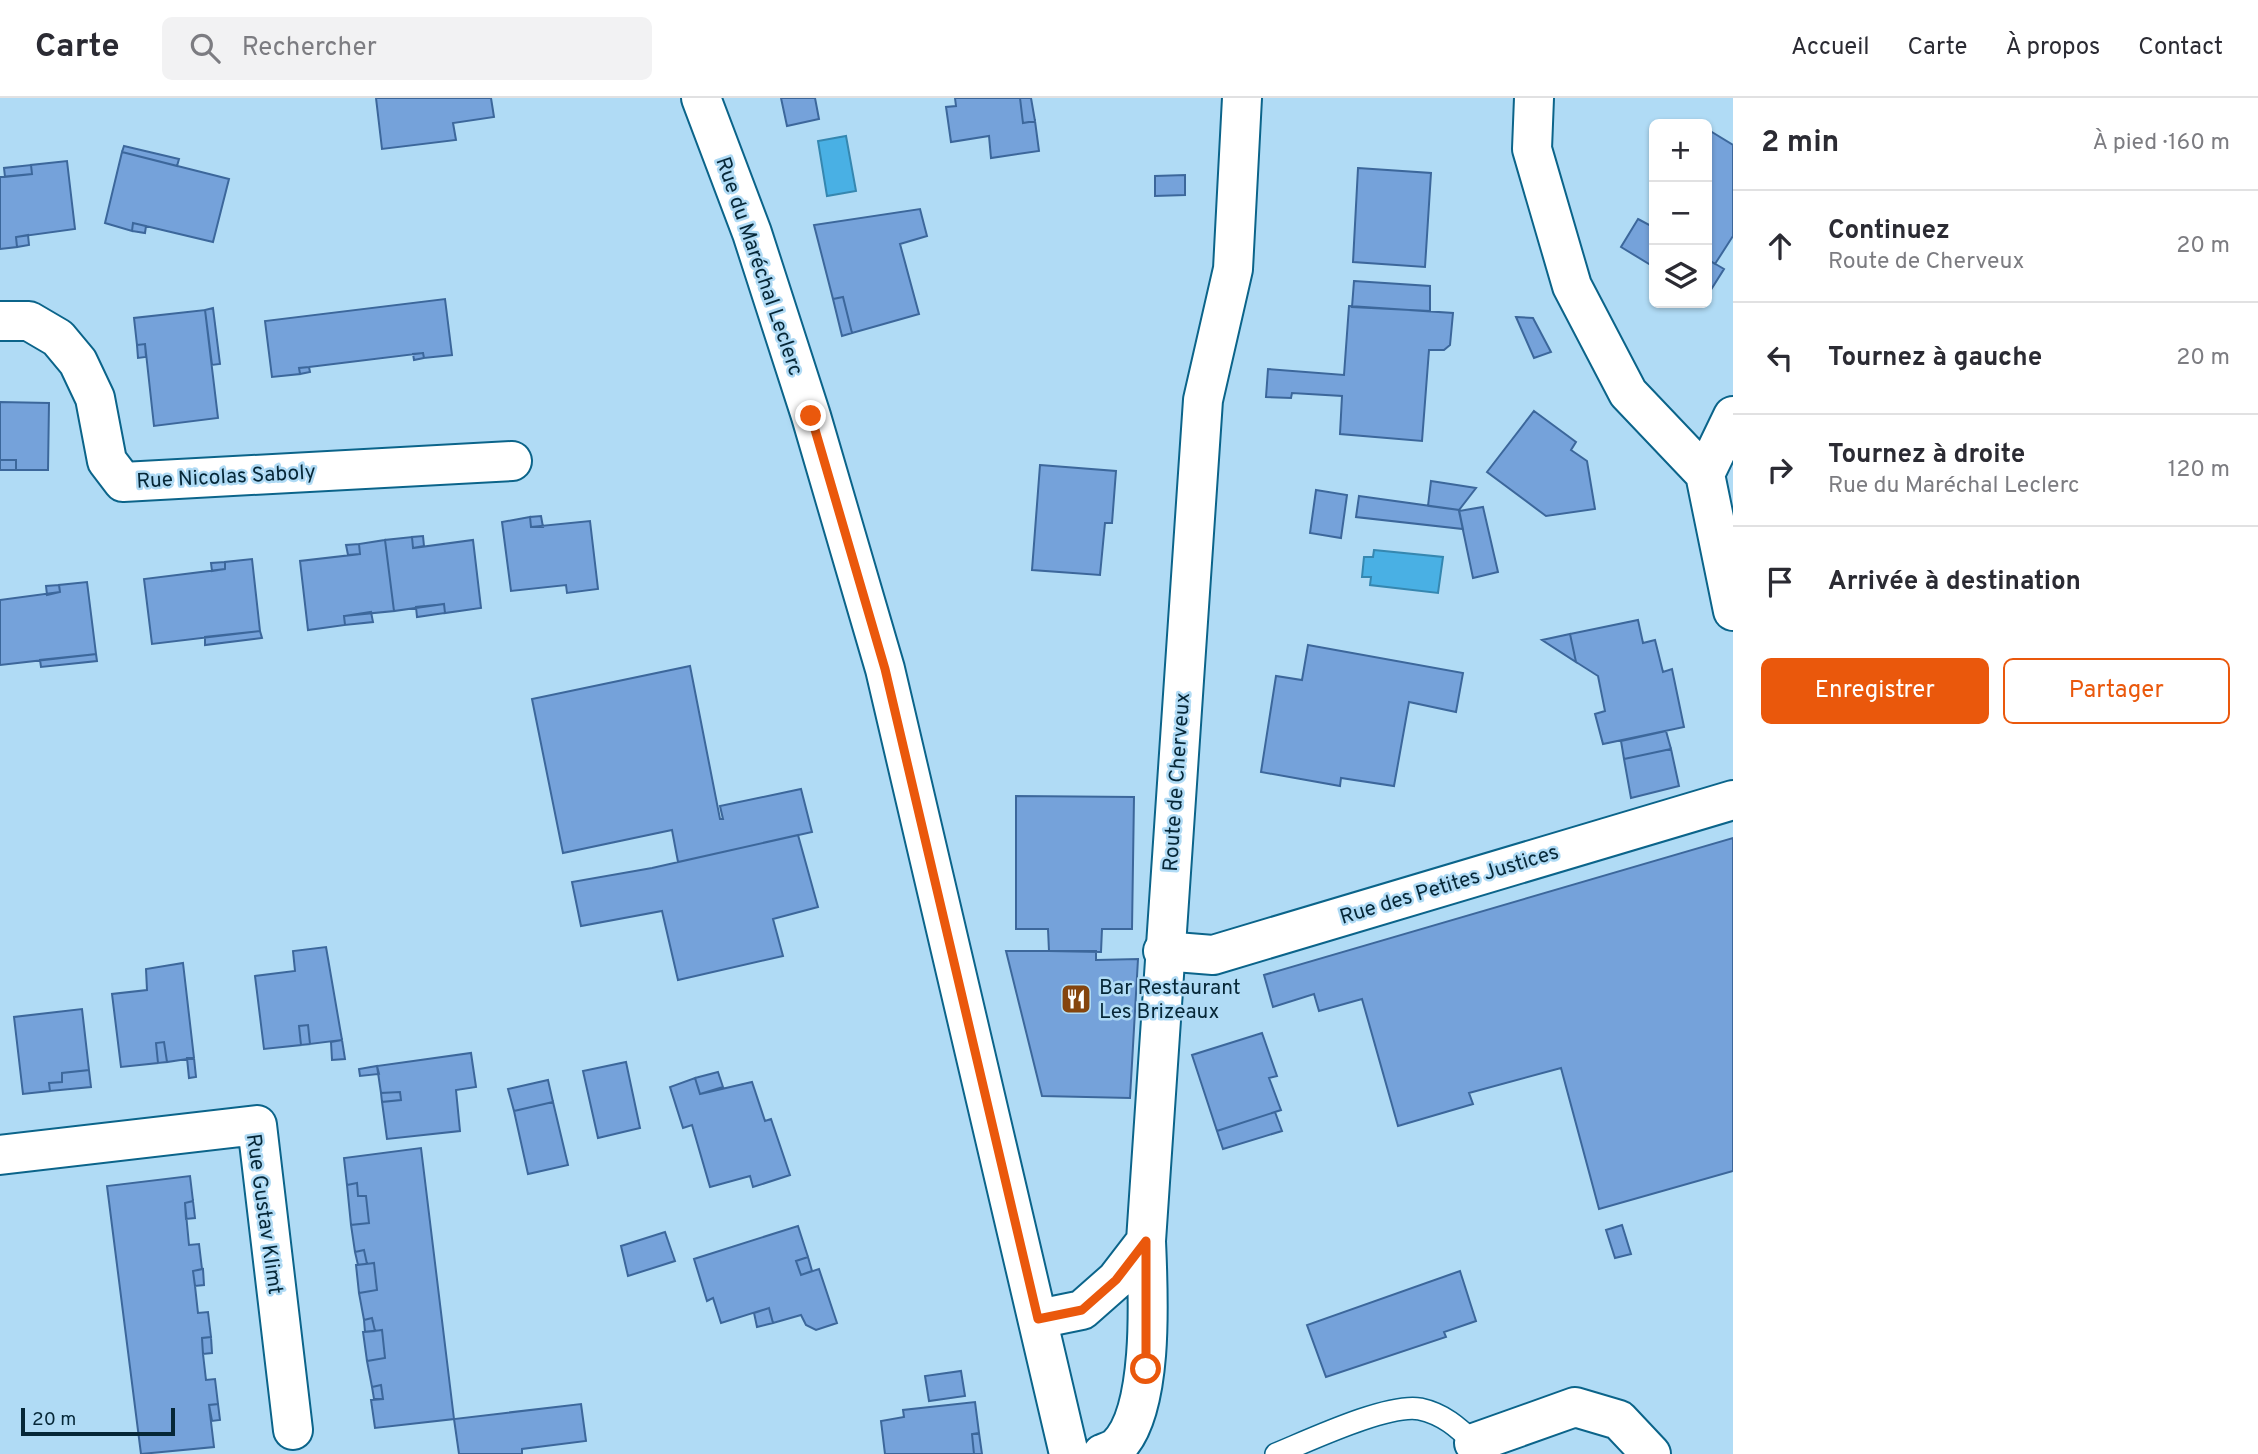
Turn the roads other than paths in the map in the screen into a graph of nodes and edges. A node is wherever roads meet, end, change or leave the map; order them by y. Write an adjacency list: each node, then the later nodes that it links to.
1 (701, 98): 13 (main road, Rue du Maréchal Leclerc)
2 (1242, 98): 10 (main road, Route de Cherveux)
3 (1534, 98): 7 (main road)
4 (0, 321): 6 (main road, Rue Nicolas Saboly)
5 (1733, 416): 7 (main road)
6 (512, 461)
7 (1705, 474): 8 (main road)
8 (1733, 611)
9 (1733, 800): 10 (main road, Rue des Petites Justices)
10 (1163, 951): 12 (main road, Route de Cherveux)
11 (0, 1155): 14 (main road, Rue Gustav Klimt)
12 (1146, 1241): 13 (main road); 17 (main road, Route de Cherveux)
13 (1038, 1319): 16 (main road, Rue du Maréchal Leclerc)
14 (293, 1430)
15 (1474, 1443): 18 (lane); 19 (main road)
16 (1069, 1454)
17 (1102, 1454)
18 (1276, 1454)
19 (1651, 1454)

